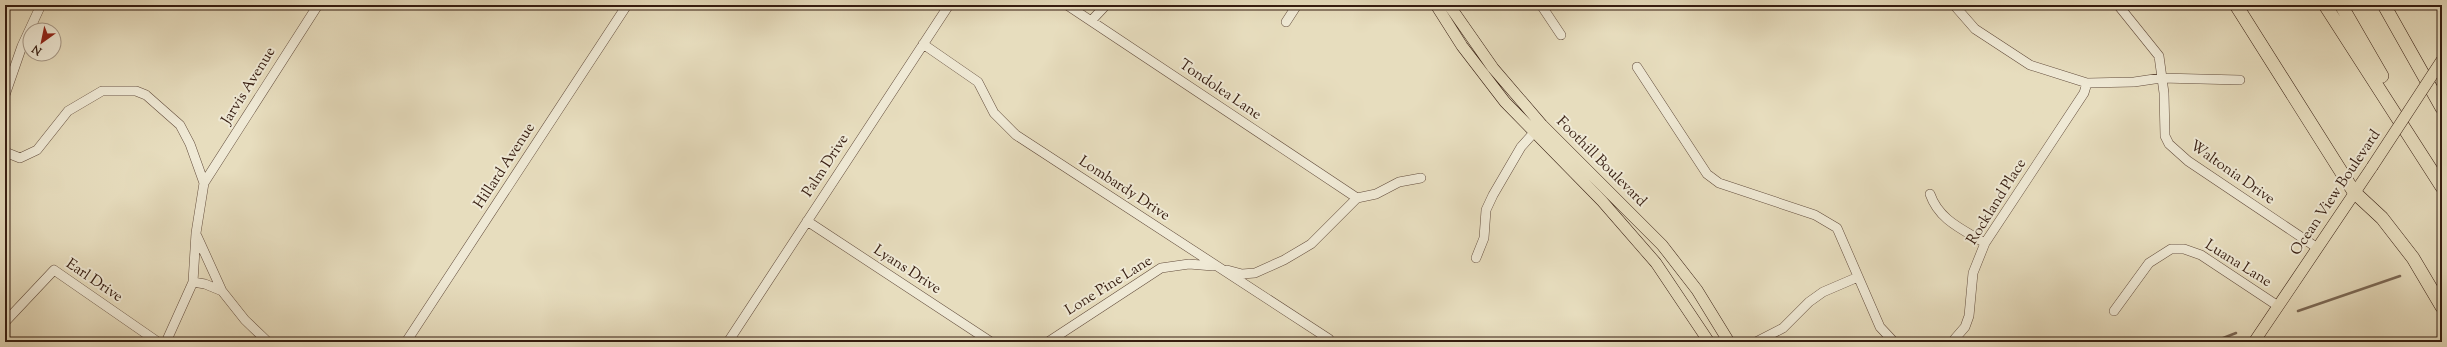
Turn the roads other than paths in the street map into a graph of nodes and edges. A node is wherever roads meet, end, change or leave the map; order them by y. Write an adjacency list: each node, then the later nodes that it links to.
1 (41, 5): 28 (street)
2 (318, 5): 34 (street, Jarvis Avenue)
3 (627, 5): 58 (street, Hillard Avenue)
4 (949, 5): 22 (street, Palm Drive)
5 (1067, 5): 18 (street, Tondolea Lane)
6 (1106, 5): 18 (street)
7 (1297, 5): 19 (street)
8 (1436, 5): 30 (main road, Foothill Boulevard)
9 (1449, 5): 30 (main road, Foothill Boulevard)
10 (1541, 5): 21 (street)
11 (1954, 5): 27 (street)
12 (2118, 5): 25 (street, Waltonia Drive)
13 (2236, 5): 37 (highway)
14 (2325, 5): 35 (highway)
15 (2341, 5): 33 (highway)
16 (2384, 5): 20 (highway)
17 (2394, 5): 20 (highway)
18 (1091, 21): 39 (street, Tondolea Lane)
19 (1286, 22)
20 (2400, 34): 29 (highway)
21 (1561, 35)
22 (923, 44): 41 (street, Palm Drive); 46 (street, Lombardy Drive)
23 (2442, 60): 37 (main road, Ocean View Boulevard, bridge)
24 (1637, 66): 47 (street)
25 (2161, 78): 26 (street); 27 (street); 44 (street, Waltonia Drive)
26 (2240, 80)
27 (2087, 83): 43 (street, Rockland Place)
28 (5, 95)
29 (2442, 108)
30 (1538, 128): 36 (main road, Foothill Boulevard); 40 (main road, Foothill Boulevard); 45 (street)
31 (5, 152): 34 (street)
32 (1421, 178): 39 (street)
33 (2442, 179)
34 (204, 183): 42 (street)
35 (2442, 187)
36 (1610, 192): 40 (main road); 63 (main road, Foothill Boulevard)
37 (2354, 192): 44 (main road, Ocean View Boulevard); 51 (highway)
38 (1930, 194): 43 (street)
39 (1357, 198): 46 (street, Lone Pine Lane)
40 (1602, 201): 62 (main road, Foothill Boulevard)
41 (807, 221): 59 (street, Palm Drive); 60 (street, Lyans Drive)
42 (196, 233): 48 (street); 49 (street)
43 (1985, 243): 66 (street, Rockland Place)
44 (2316, 248): 50 (main road, Ocean View Boulevard)
45 (1476, 258)
46 (1217, 267): 54 (street, Lombardy Drive); 61 (street, Lone Pine Lane)
47 (1858, 277): 64 (street); 65 (street)
48 (193, 282): 49 (street); 56 (street)
49 (222, 291): 57 (street)
50 (2278, 306): 52 (street, Luana Lane); 67 (main road, Ocean View Boulevard)
51 (2442, 307)
52 (2114, 311)
53 (5, 322): 55 (street, Earl Drive)
54 (1328, 339)
55 (158, 342)
56 (166, 342)
57 (268, 342)
58 (406, 342)
59 (728, 342)
60 (991, 342)
61 (1048, 342)
62 (1709, 342)
63 (1729, 342)
64 (1756, 342)
65 (1894, 342)
66 (1952, 342)
67 (2254, 342)

